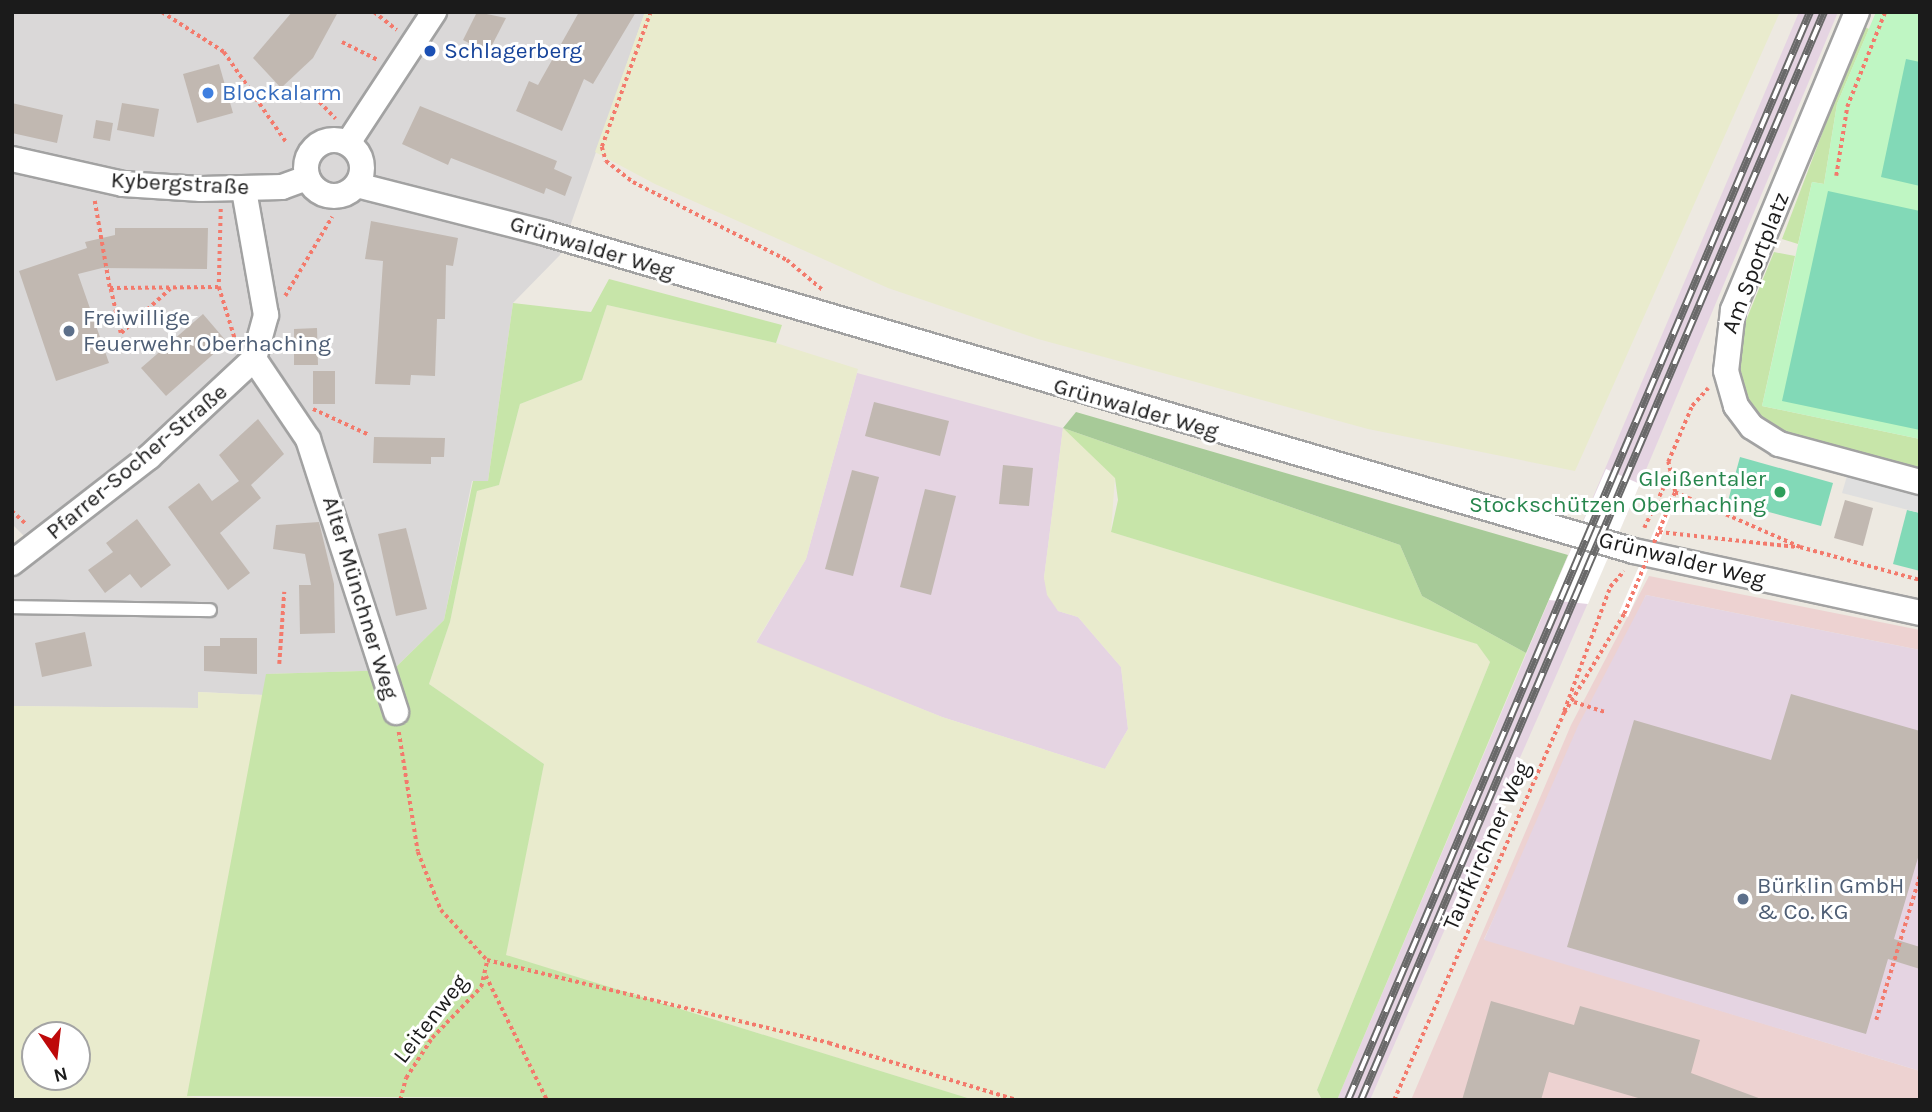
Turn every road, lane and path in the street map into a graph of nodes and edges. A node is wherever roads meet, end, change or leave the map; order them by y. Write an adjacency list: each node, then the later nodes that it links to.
1 (162, 12): 10 (path)
2 (434, 12): 11 (street)
3 (651, 12): 23 (path)
4 (1857, 12): 25 (street, Am Sportplatz)
5 (1885, 12): 13 (path)
6 (342, 42): 7 (path)
7 (382, 62)
8 (310, 92): 9 (path)
9 (326, 113)
10 (286, 142)
11 (348, 143): 15 (street); 16 (street)
12 (12, 159): 14 (street, Kybergstraße)
13 (1836, 176)
14 (97, 178): 17 (street, Kybergstraße); 20 (path)
15 (307, 178): 16 (street); 17 (street, Kybergstraße)
16 (357, 185): 23 (street, Grünwalder Weg)
17 (232, 190): 19 (path); 22 (street)
18 (332, 217): 22 (path)
19 (219, 287): 21 (path); 24 (path)
20 (110, 288): 21 (path); 21 (path)
21 (172, 288)
22 (266, 315): 24 (street)
23 (825, 318): 40 (street, Grünwalder Weg)
24 (246, 353): 26 (street, Alter Münchner Weg); 34 (street, Pfarrer-Socher-Straße)
25 (1726, 371): 28 (path); 29 (street, Am Sportplatz)
26 (289, 412): 27 (path); 43 (street, Alter Münchner Weg)
27 (367, 434)
28 (1668, 476): 30 (path); 31 (path)
29 (1920, 482)
30 (1675, 492): 33 (path); 42 (path, Taufkirchner Weg, bridge)
31 (1644, 528)
32 (1640, 537): 33 (path)
33 (1800, 547): 36 (path)
34 (12, 563)
35 (1630, 564): 45 (path)
36 (1920, 580)
37 (284, 592): 41 (path)
38 (12, 607): 39 (lane)
39 (211, 610)
40 (1920, 613)
41 (279, 664)
42 (1574, 702): 44 (path); 45 (path, Taufkirchner Weg)
43 (396, 712): 47 (path, Alter Münchner Weg)
44 (1605, 712)
45 (1564, 713): 53 (path, Taufkirchner Weg)
46 (1920, 875): 49 (path)
47 (487, 960): 48 (path, Leitenweg); 52 (path)
48 (485, 975): 50 (path, Leitenweg); 51 (path)
49 (1876, 1020)
50 (400, 1100)
51 (547, 1100)
52 (1017, 1100)
53 (1394, 1100)

